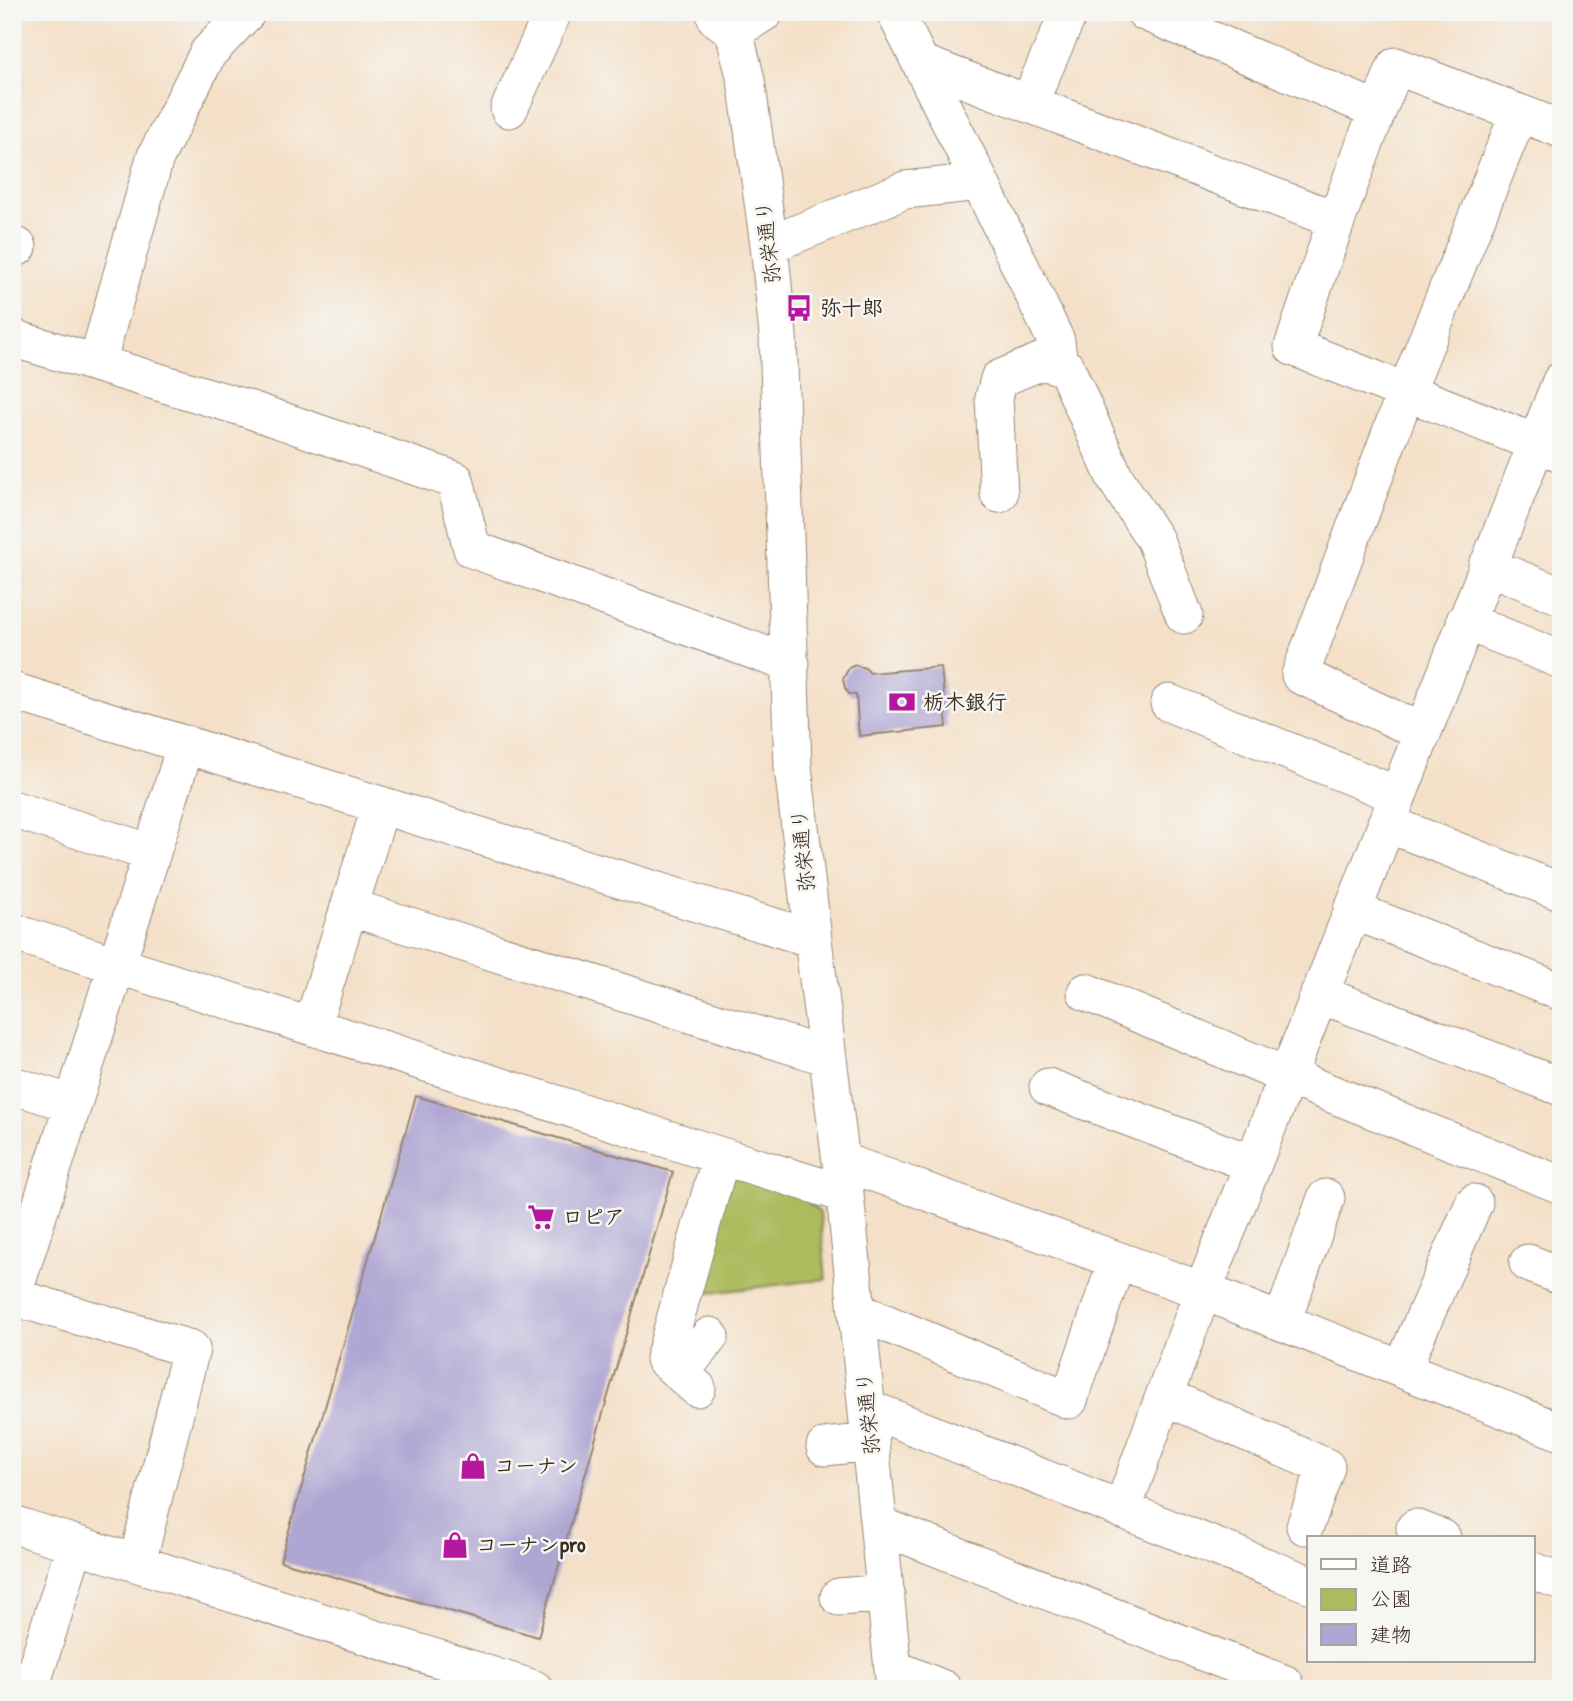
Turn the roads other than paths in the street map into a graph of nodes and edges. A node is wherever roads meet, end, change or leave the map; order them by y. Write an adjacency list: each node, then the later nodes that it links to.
1 (247, 12): 18 (street)
2 (553, 12): 10 (street)
3 (765, 12): 7 (street)
4 (895, 12): 8 (street)
5 (1069, 12): 9 (street)
6 (1165, 16): 11 (street)
7 (723, 18): 16 (street, 弥栄通り)
8 (921, 63): 9 (street); 14 (street)
9 (1029, 103): 15 (street)
10 (509, 109)
11 (1377, 110): 12 (street); 15 (street)
12 (1519, 113): 13 (street); 21 (street)
13 (1561, 129)
14 (980, 181): 16 (street); 19 (street)
15 (1336, 220): 21 (street)
16 (769, 245): 29 (street, 弥栄通り)
17 (12, 338): 18 (street)
18 (97, 363): 29 (street)
19 (1059, 366): 23 (street); 26 (street)
20 (1561, 381): 22 (street)
21 (1406, 392): 22 (street); 32 (street)
22 (1549, 448): 24 (street)
23 (999, 494)
24 (1487, 566): 25 (street); 27 (street)
25 (1561, 596)
26 (1184, 615)
27 (1465, 621): 28 (street); 32 (street)
28 (1561, 660)
29 (791, 664): 42 (street, 弥栄通り)
30 (12, 691): 33 (street)
31 (1169, 702): 36 (street)
32 (1422, 732): 36 (street)
33 (186, 744): 34 (street); 37 (street)
34 (382, 805): 39 (street); 42 (street)
35 (12, 809): 37 (street)
36 (1392, 809): 38 (street); 40 (street)
37 (152, 853): 43 (street)
38 (1561, 892)
39 (349, 907): 47 (street); 48 (street)
40 (1352, 909): 45 (street); 46 (street)
41 (12, 932): 43 (street)
42 (813, 939): 48 (street, 弥栄通り)
43 (117, 965): 47 (street); 53 (street)
44 (1086, 992): 49 (street)
45 (1561, 992)
46 (1319, 994): 49 (street); 52 (street)
47 (312, 1026): 54 (street)
48 (828, 1057): 56 (street, 弥栄通り)
49 (1287, 1076): 55 (street); 57 (street)
50 (12, 1085): 53 (street)
51 (1048, 1087): 55 (street)
52 (1561, 1087)
53 (73, 1104): 60 (street)
54 (721, 1156): 56 (street); 66 (street)
55 (1253, 1164): 62 (street)
56 (843, 1177): 61 (street); 64 (street, 弥栄通り)
57 (1561, 1185)
58 (1326, 1198): 65 (street)
59 (1474, 1203): 67 (street)
60 (22, 1234): 63 (street)
61 (1117, 1261): 62 (street); 64 (street)
62 (1203, 1291): 65 (street); 68 (street)
63 (13, 1298): 77 (street)
64 (857, 1311): 69 (street, 弥栄通り)
65 (1282, 1322): 67 (street)
66 (710, 1336)
67 (1402, 1369): 70 (street)
68 (1164, 1396): 72 (street); 75 (street)
69 (869, 1425): 71 (street); 72 (street); 74 (street, 弥栄通り)
70 (1561, 1432)
71 (825, 1447)
72 (1122, 1510): 80 (street)
73 (12, 1524): 76 (street)
74 (879, 1525): 81 (street, 弥栄通り); 87 (street)
75 (1305, 1526)
76 (75, 1544): 77 (street); 84 (street)
77 (137, 1563): 85 (street)
78 (1534, 1571): 79 (street)
79 (1561, 1581)
80 (1307, 1583)
81 (886, 1593): 82 (street); 83 (street, 弥栄通り)
82 (839, 1597)
83 (894, 1678): 86 (street)
84 (30, 1689)
85 (534, 1689)
86 (943, 1689)
87 (1283, 1689)

